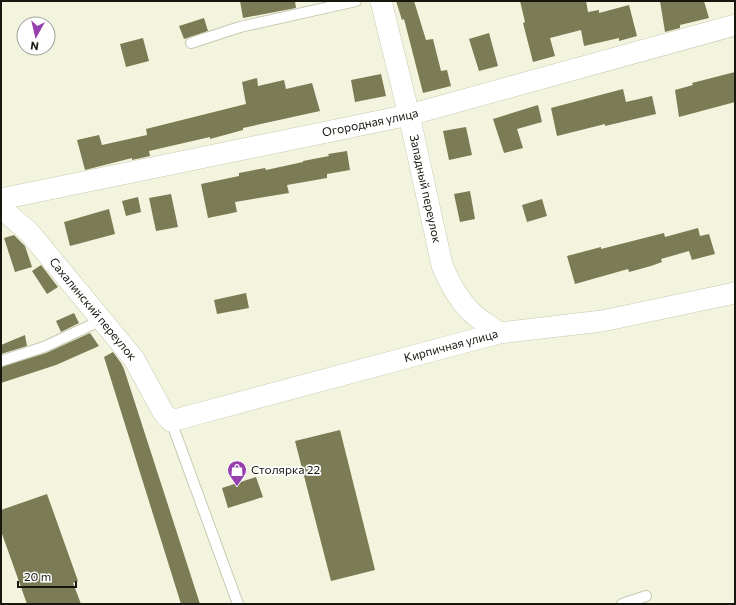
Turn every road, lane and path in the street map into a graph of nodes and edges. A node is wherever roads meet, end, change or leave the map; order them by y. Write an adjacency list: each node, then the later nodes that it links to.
1 (356, 1): 4 (lane)
2 (381, 1): 5 (street, Западный переулок)
3 (735, 25): 5 (street, Огородная улица)
4 (191, 43)
5 (409, 115): 6 (street, Огородная улица); 10 (street, Западный переулок)
6 (1, 199)
7 (1, 208): 9 (street, Сахалинский переулок)
8 (735, 293): 10 (street, Кирпичная улица)
9 (102, 320): 11 (lane); 12 (street, Сахалинский переулок)
10 (499, 333): 12 (street, Кирпичная улица)
11 (1, 362)
12 (171, 421): 14 (lane)
13 (646, 596): 15 (lane)
14 (238, 604)
15 (622, 604)

